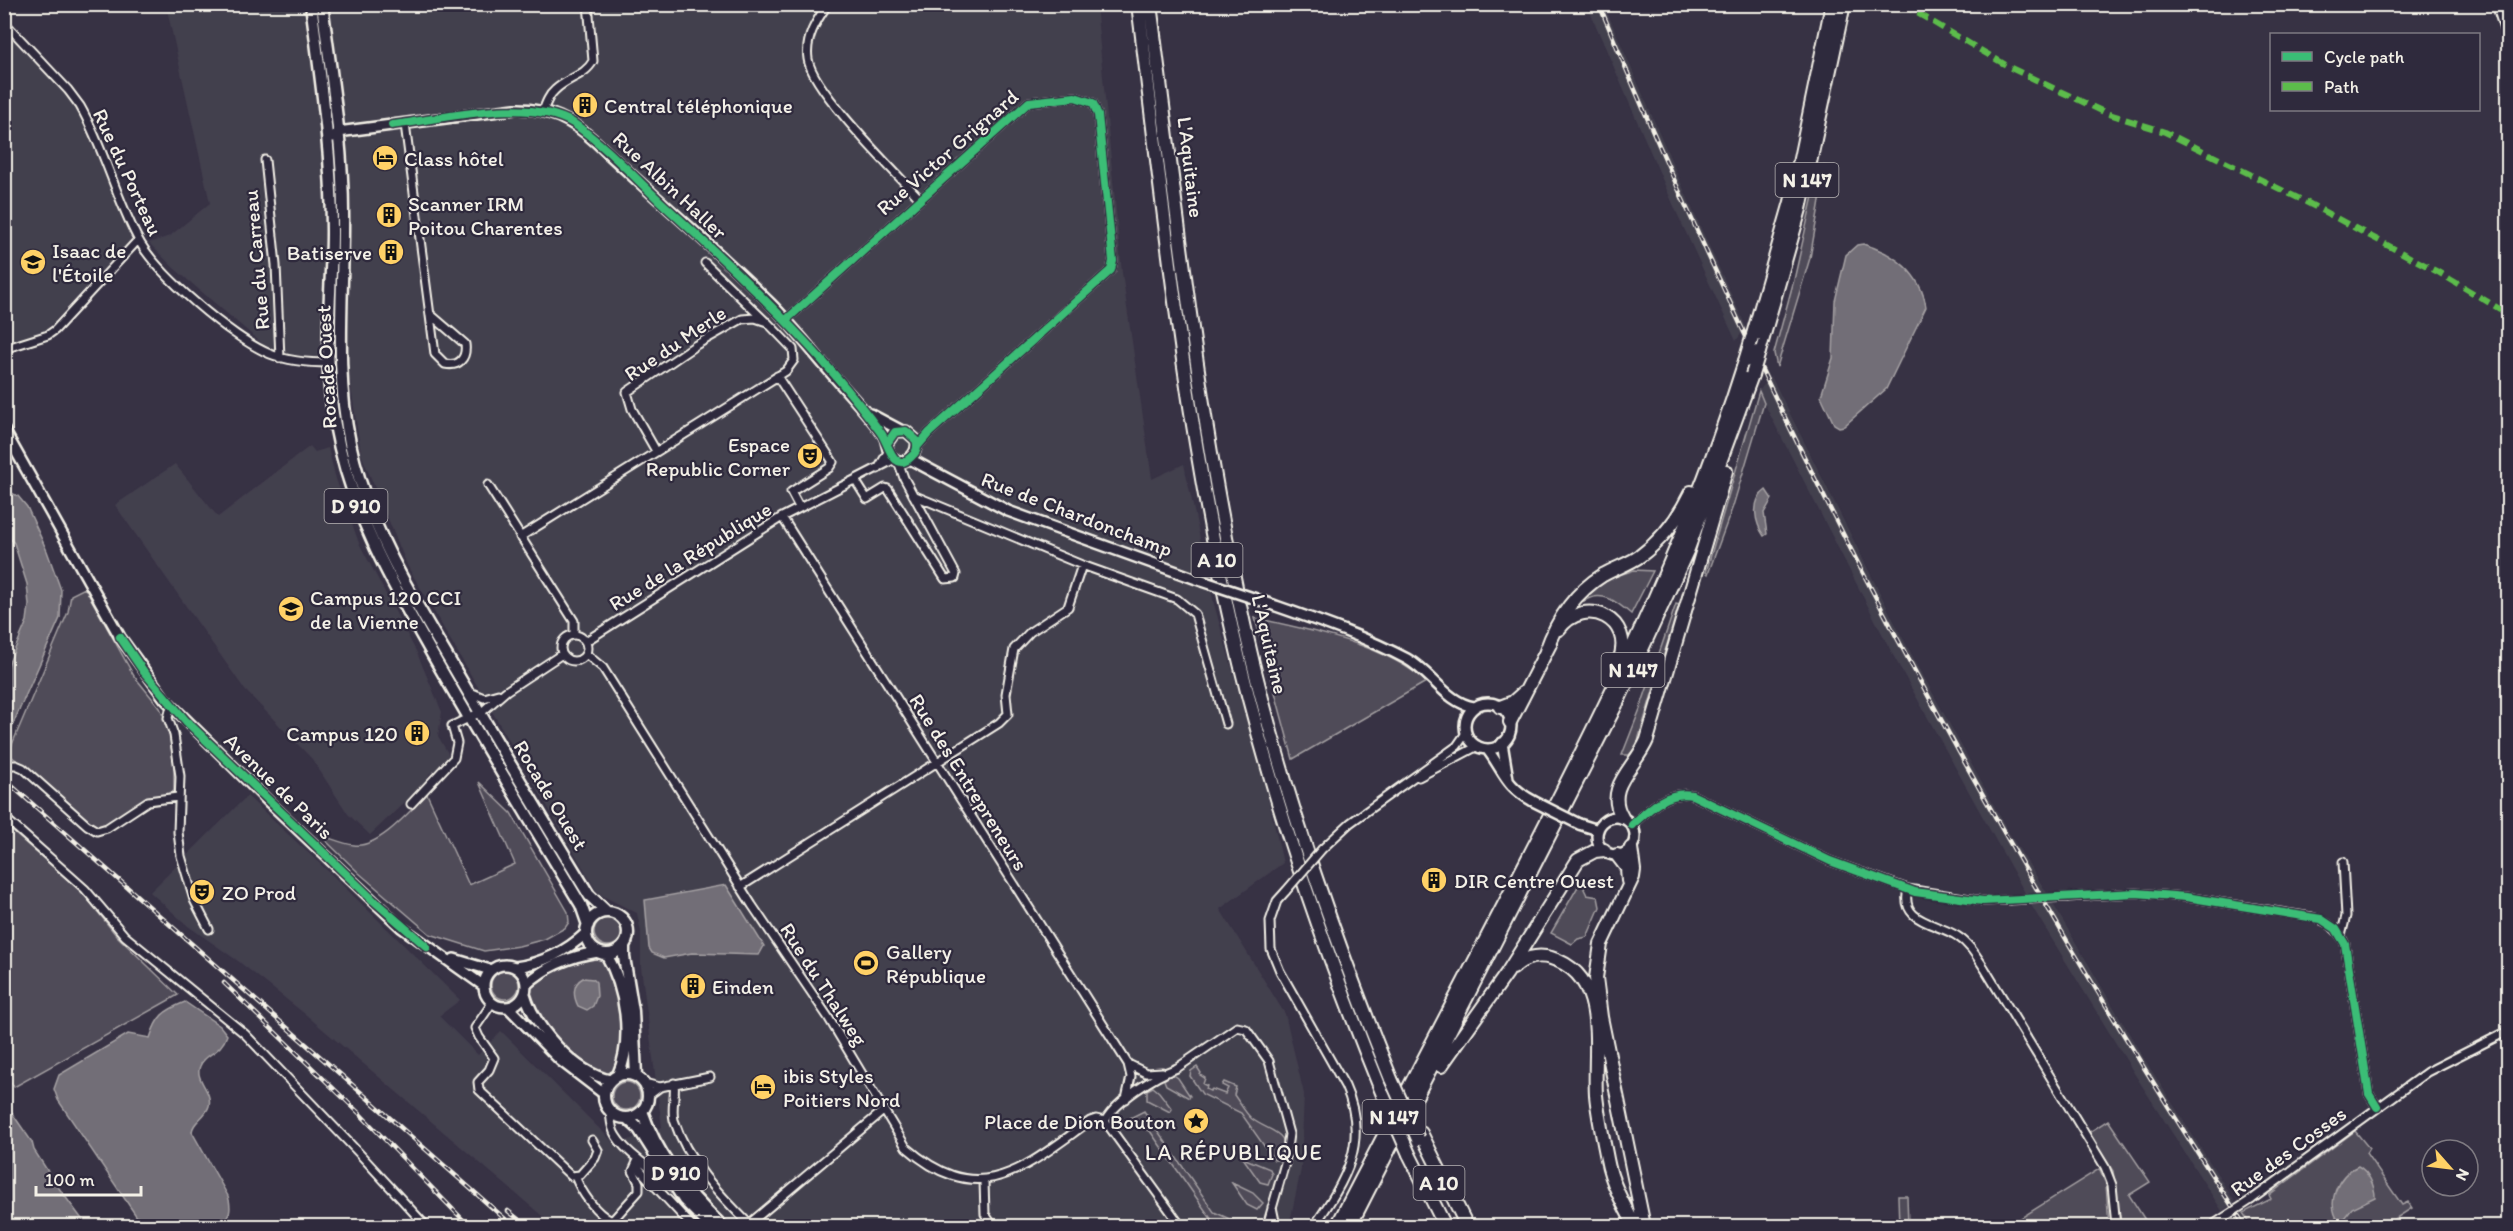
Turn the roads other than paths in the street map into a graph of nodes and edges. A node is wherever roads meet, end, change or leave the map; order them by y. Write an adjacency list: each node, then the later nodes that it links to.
1 (311, 4): 11 (main road, D 910)
2 (322, 4): 15 (main road, Rocade Ouest / D 910)
3 (588, 4): 13 (street)
4 (828, 4): 18 (street)
5 (1138, 4): 138 (highway, L'Aquitaine / A 10, bridge)
6 (1150, 4): 119 (highway, L'Aquitaine / A 10)
7 (1832, 4): 31 (highway, N 147, bridge)
8 (1844, 4): 29 (highway, N 147)
9 (2496, 4): 12 (street)
10 (4, 22): 19 (street, Rue du Porteau)
11 (315, 38): 15 (main road); 16 (main road, D 910)
12 (2508, 42)
13 (543, 111): 14 (main road, Rue Albin Haller); 22 (main road, Rue Albin Haller)
14 (405, 123): 15 (main road, Rue Albin Haller); 21 (street)
15 (338, 132): 16 (main road); 25 (main road, Rocade Ouest / D 910)
16 (328, 146): 27 (main road, D 910)
17 (265, 160): 26 (street, Rue du Carreau)
18 (920, 199): 22 (street, Rue Victor Grignard); 35 (street, Rue Victor Grignard)
19 (138, 240): 24 (street); 26 (street, Rue du Porteau)
20 (705, 263): 23 (street, Rue du Merle)
21 (430, 314): 21 (street)
22 (786, 320): 32 (main road, Rue Albin Haller)
23 (767, 322): 28 (street, Rue du Merle); 37 (street, Rue du Merle)
24 (4, 349)
25 (341, 351): 27 (street); 30 (main road, Rocade Ouest / D 910)
26 (280, 358): 27 (street, Rue du Porteau)
27 (329, 363): 30 (street); 61 (main road, D 910)
28 (777, 376): 37 (street); 43 (street)
29 (1753, 378): 76 (highway); 126 (highway, N 147)
30 (342, 379): 52 (main road, Rocade Ouest / D 910)
31 (1734, 398): 49 (highway); 59 (highway, N 147)
32 (867, 412): 34 (main road); 38 (main road)
33 (4, 430): 56 (main road, Avenue de Paris)
34 (906, 432): 35 (street); 36 (main road, Rue de Chardonchamp); 38 (main road)
35 (929, 433): 36 (street, Rue Victor Grignard)
36 (918, 450): 38 (main road); 39 (main road, Rue de Chardonchamp)
37 (656, 451): 45 (street)
38 (898, 455): 39 (main road, Rue de Chardonchamp); 40 (street, Rue de la République); 42 (street)
39 (928, 467): 54 (main road, Rue de Chardonchamp, bridge)
40 (855, 480): 42 (street); 43 (street, Rue de la République)
41 (488, 485): 45 (street)
42 (913, 495): 46 (street)
43 (800, 507): 44 (street, Rue de la République)
44 (782, 517): 48 (street, Rue de la République); 69 (street, Rue des Entrepreneurs)
45 (520, 537): 47 (street)
46 (1082, 565): 64 (street); 69 (street)
47 (574, 634): 48 (street); 50 (street)
48 (585, 640): 51 (street)
49 (1546, 651): 53 (highway); 59 (highway)
50 (562, 654): 51 (street); 55 (street)
51 (586, 654): 83 (street, Rue du Thalweg)
52 (466, 690): 55 (street); 60 (main road, Rocade Ouest / D 910)
53 (1526, 690): 58 (highway); 63 (highway)
54 (1449, 695): 57 (main road, Rue de Chardonchamp); 62 (main road)
55 (491, 701): 60 (street); 65 (street)
56 (171, 706): 73 (street); 91 (main road, Avenue de Paris)
57 (1474, 707): 58 (main road); 62 (main road)
58 (1500, 707): 63 (main road)
59 (1604, 708): 137 (highway, N 147)
60 (478, 710): 61 (street); 65 (main road, Rocade Ouest / D 910)
61 (468, 717): 74 (street); 88 (main road, Rocade Ouest / D 910)
62 (1465, 721): 66 (main road)
63 (1510, 722): 67 (main road)
64 (1226, 724)
65 (489, 729): 86 (main road, Rocade Ouest / D 910)
66 (1466, 733): 68 (main road); 71 (street)
67 (1502, 743): 68 (main road); 72 (main road)
68 (1482, 747): 71 (street); 72 (main road)
69 (937, 763): 83 (street); 103 (street, Rue des Entrepreneurs)
70 (4, 765): 73 (street)
71 (1412, 780): 136 (street, bridge)
72 (1509, 784): 78 (main road, bridge)
73 (178, 797): 87 (street)
74 (411, 804)
75 (4, 817): 128 (street)
76 (1622, 817): 77 (main road); 78 (main road)
77 (1632, 825): 79 (main road); 84 (street)
78 (1598, 830): 80 (main road)
79 (1631, 848): 81 (main road); 85 (highway)
80 (1604, 850): 81 (main road); 95 (highway)
81 (1617, 855): 85 (highway)
82 (2343, 862): 89 (street)
83 (740, 887): 115 (street, Rue du Thalweg)
84 (1908, 889): 89 (street, bridge); 143 (street)
85 (1626, 891): 99 (highway)
86 (606, 911): 88 (main road); 90 (main road)
87 (209, 929)
88 (587, 929): 92 (main road); 93 (main road)
89 (2341, 936): 113 (street)
90 (624, 946): 92 (main road); 107 (main road)
91 (427, 947): 94 (main road, Avenue de Paris); 97 (main road, Avenue de Paris)
92 (602, 953): 96 (main road); 106 (main road)
93 (515, 967): 94 (main road); 96 (main road)
94 (490, 970): 97 (main road)
95 (1507, 973): 99 (highway); 126 (highway)
96 (527, 984): 98 (main road)
97 (484, 986): 100 (main road)
98 (525, 994): 101 (main road); 106 (main road)
99 (1596, 999): 141 (highway); 142 (highway)
100 (492, 1003): 101 (main road); 122 (street)
101 (508, 1007): 110 (main road)
102 (2508, 1030): 113 (street, Rue des Cosses)
103 (1128, 1064): 104 (street); 112 (street)
104 (1167, 1072): 112 (street); 125 (street)
105 (710, 1077): 108 (street)
106 (614, 1078): 107 (main road); 110 (main road)
107 (640, 1079): 109 (street); 111 (main road)
108 (674, 1083): 109 (street); 115 (street)
109 (660, 1087): 111 (street)
110 (604, 1094): 116 (main road)
111 (648, 1096): 114 (main road)
112 (1126, 1099): 118 (street)
113 (2377, 1107): 127 (street, Rue des Cosses, bridge)
114 (642, 1111): 117 (main road); 131 (main road, D 910)
115 (883, 1111): 124 (street, Rue du Thalweg)
116 (610, 1112): 117 (main road); 121 (street)
117 (628, 1119): 123 (main road, D 910)
118 (1105, 1121): 124 (street, Rue du Thalweg); 133 (street)
119 (1419, 1136): 139 (highway, A 10); 140 (highway)
120 (592, 1140): 122 (street)
121 (638, 1160): 122 (street); 123 (street); 129 (street)
122 (575, 1176)
123 (669, 1179): 130 (main road, D 910)
124 (984, 1181): 132 (street)
125 (1272, 1206): 134 (street); 135 (street)
126 (1355, 1218)
127 (2213, 1225)
128 (426, 1227)
129 (692, 1227)
130 (710, 1227)
131 (722, 1227)
132 (993, 1227)
133 (1181, 1227)
134 (1267, 1227)
135 (1276, 1227)
136 (1314, 1227)
137 (1337, 1227)
138 (1445, 1227)
139 (1461, 1227)
140 (1467, 1227)
141 (1635, 1227)
142 (1644, 1227)
143 (2116, 1227)

